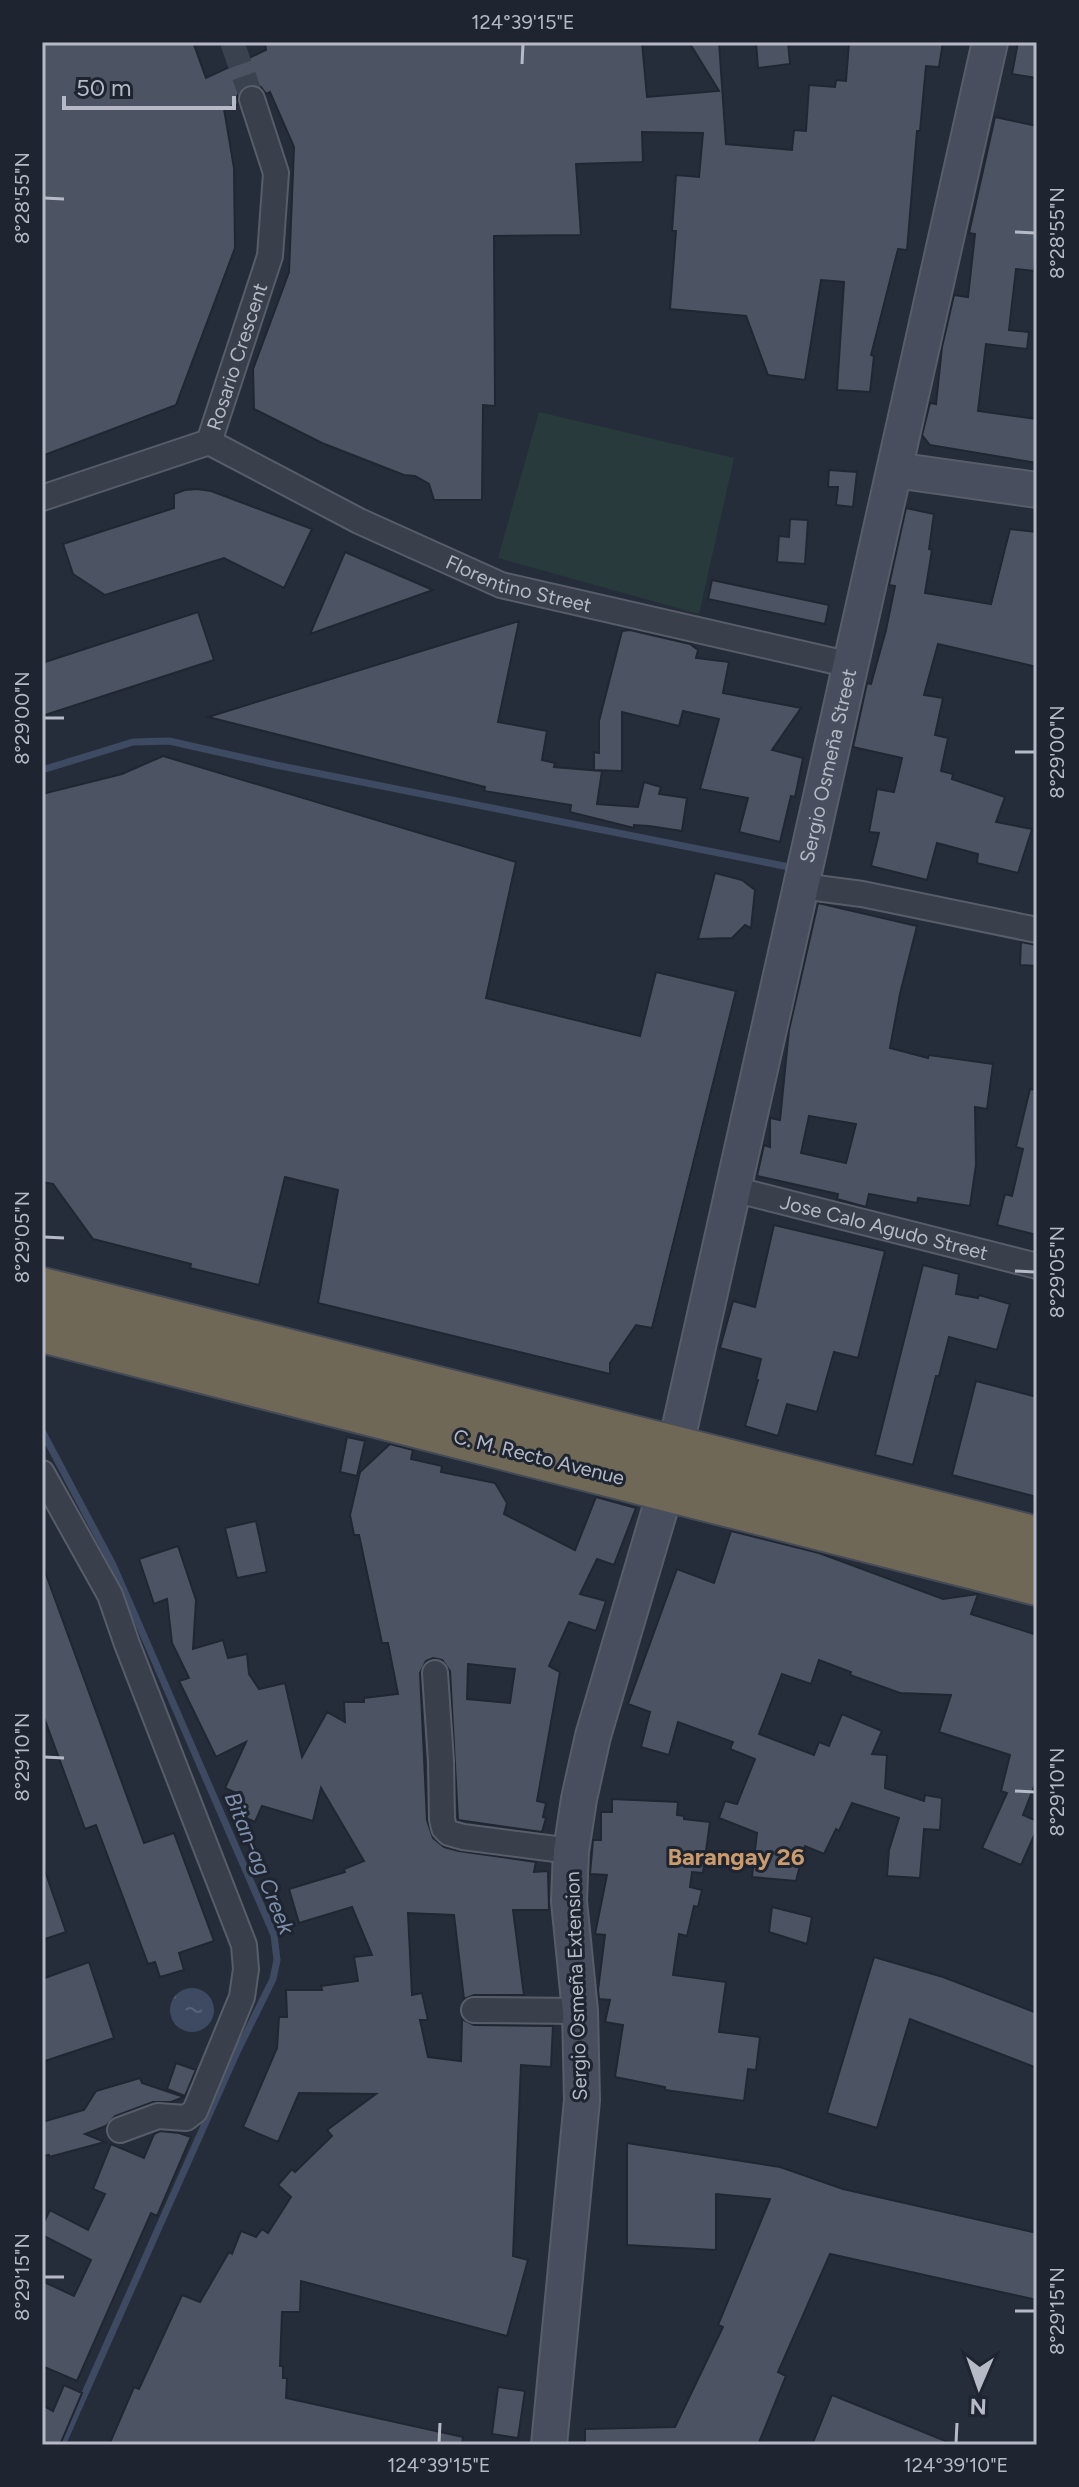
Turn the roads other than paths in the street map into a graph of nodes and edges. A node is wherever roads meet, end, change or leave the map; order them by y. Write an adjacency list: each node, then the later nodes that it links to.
1 (990, 42): 4 (main road, Sergio Osmeña Street)
2 (252, 99): 3 (street, Rosario Crescent)
3 (209, 442): 6 (street, Rosario Crescent); 7 (street, Florentino Street)
4 (895, 470): 5 (main road); 7 (main road, Sergio Osmeña Street)
5 (1037, 490)
6 (42, 498)
7 (851, 665): 8 (main road, Sergio Osmeña Street)
8 (801, 886): 9 (street); 10 (main road, Sergio Osmeña Street)
9 (1037, 930)
10 (733, 1189): 11 (street, Jose Calo Agudo Street); 14 (main road, Sergio Osmeña Street)
11 (1037, 1266)
12 (42, 1290): 14 (highway, C. M. Recto Avenue)
13 (42, 1330): 14 (highway, C. M. Recto Avenue)
14 (670, 1469): 16 (highway, C. M. Recto Avenue); 17 (highway, C. M. Recto Avenue); 19 (main road, Sergio Osmeña Extension)
15 (42, 1473): 22 (street)
16 (1037, 1539)
17 (1037, 1583)
18 (435, 1673): 19 (street)
19 (571, 1851): 21 (main road, Sergio Osmeña Extension)
20 (474, 2010): 21 (street)
21 (580, 2011): 23 (main road, Sergio Osmeña Extension)
22 (120, 2130)
23 (549, 2445)

